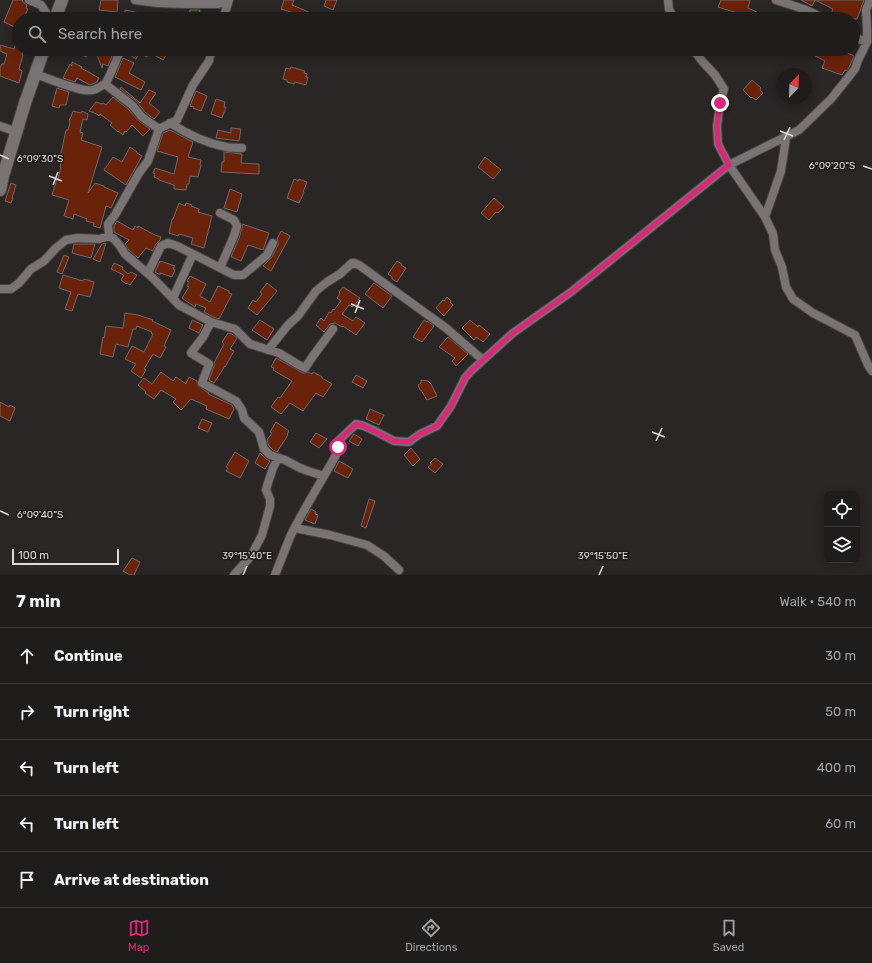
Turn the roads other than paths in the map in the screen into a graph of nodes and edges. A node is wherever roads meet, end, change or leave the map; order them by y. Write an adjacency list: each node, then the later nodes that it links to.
1 (29, 0): 8 (street)
2 (62, 0): 9 (street)
3 (135, 0): 4 (street)
4 (228, 0): 10 (street)
5 (668, 0): 11 (street)
6 (776, 0): 12 (street)
7 (870, 0): 14 (street)
8 (46, 12)
9 (58, 12)
10 (225, 12)
11 (670, 12)
12 (812, 12)
13 (860, 40): 14 (street)
14 (867, 42): 25 (street)
15 (41, 56): 19 (street)
16 (118, 56): 20 (street)
17 (210, 56): 21 (street)
18 (698, 56): 27 (street)
19 (35, 74): 20 (street); 24 (street)
20 (105, 84): 23 (street)
21 (170, 123): 23 (street); 26 (street)
22 (0, 126): 24 (street)
23 (159, 129): 31 (street)
24 (17, 132): 28 (street)
25 (786, 138): 27 (street); 30 (street)
26 (242, 148)
27 (729, 165): 30 (street); 41 (street)
28 (0, 190)
29 (220, 213): 34 (street)
30 (765, 217): 42 (street)
31 (109, 236): 35 (street); 36 (street)
32 (272, 243): 34 (street)
33 (193, 254): 34 (street); 35 (street); 37 (street)
34 (220, 268)
35 (148, 273): 37 (street)
36 (0, 289)
37 (173, 298): 38 (street)
38 (211, 322): 40 (street); 43 (street)
39 (333, 329): 40 (street)
40 (268, 350): 41 (street)
41 (483, 360): 44 (street)
42 (872, 371)
43 (278, 458): 44 (street); 47 (street)
44 (324, 476): 45 (street)
45 (295, 528): 46 (street); 48 (street)
46 (399, 570)
47 (234, 575)
48 (275, 575)

